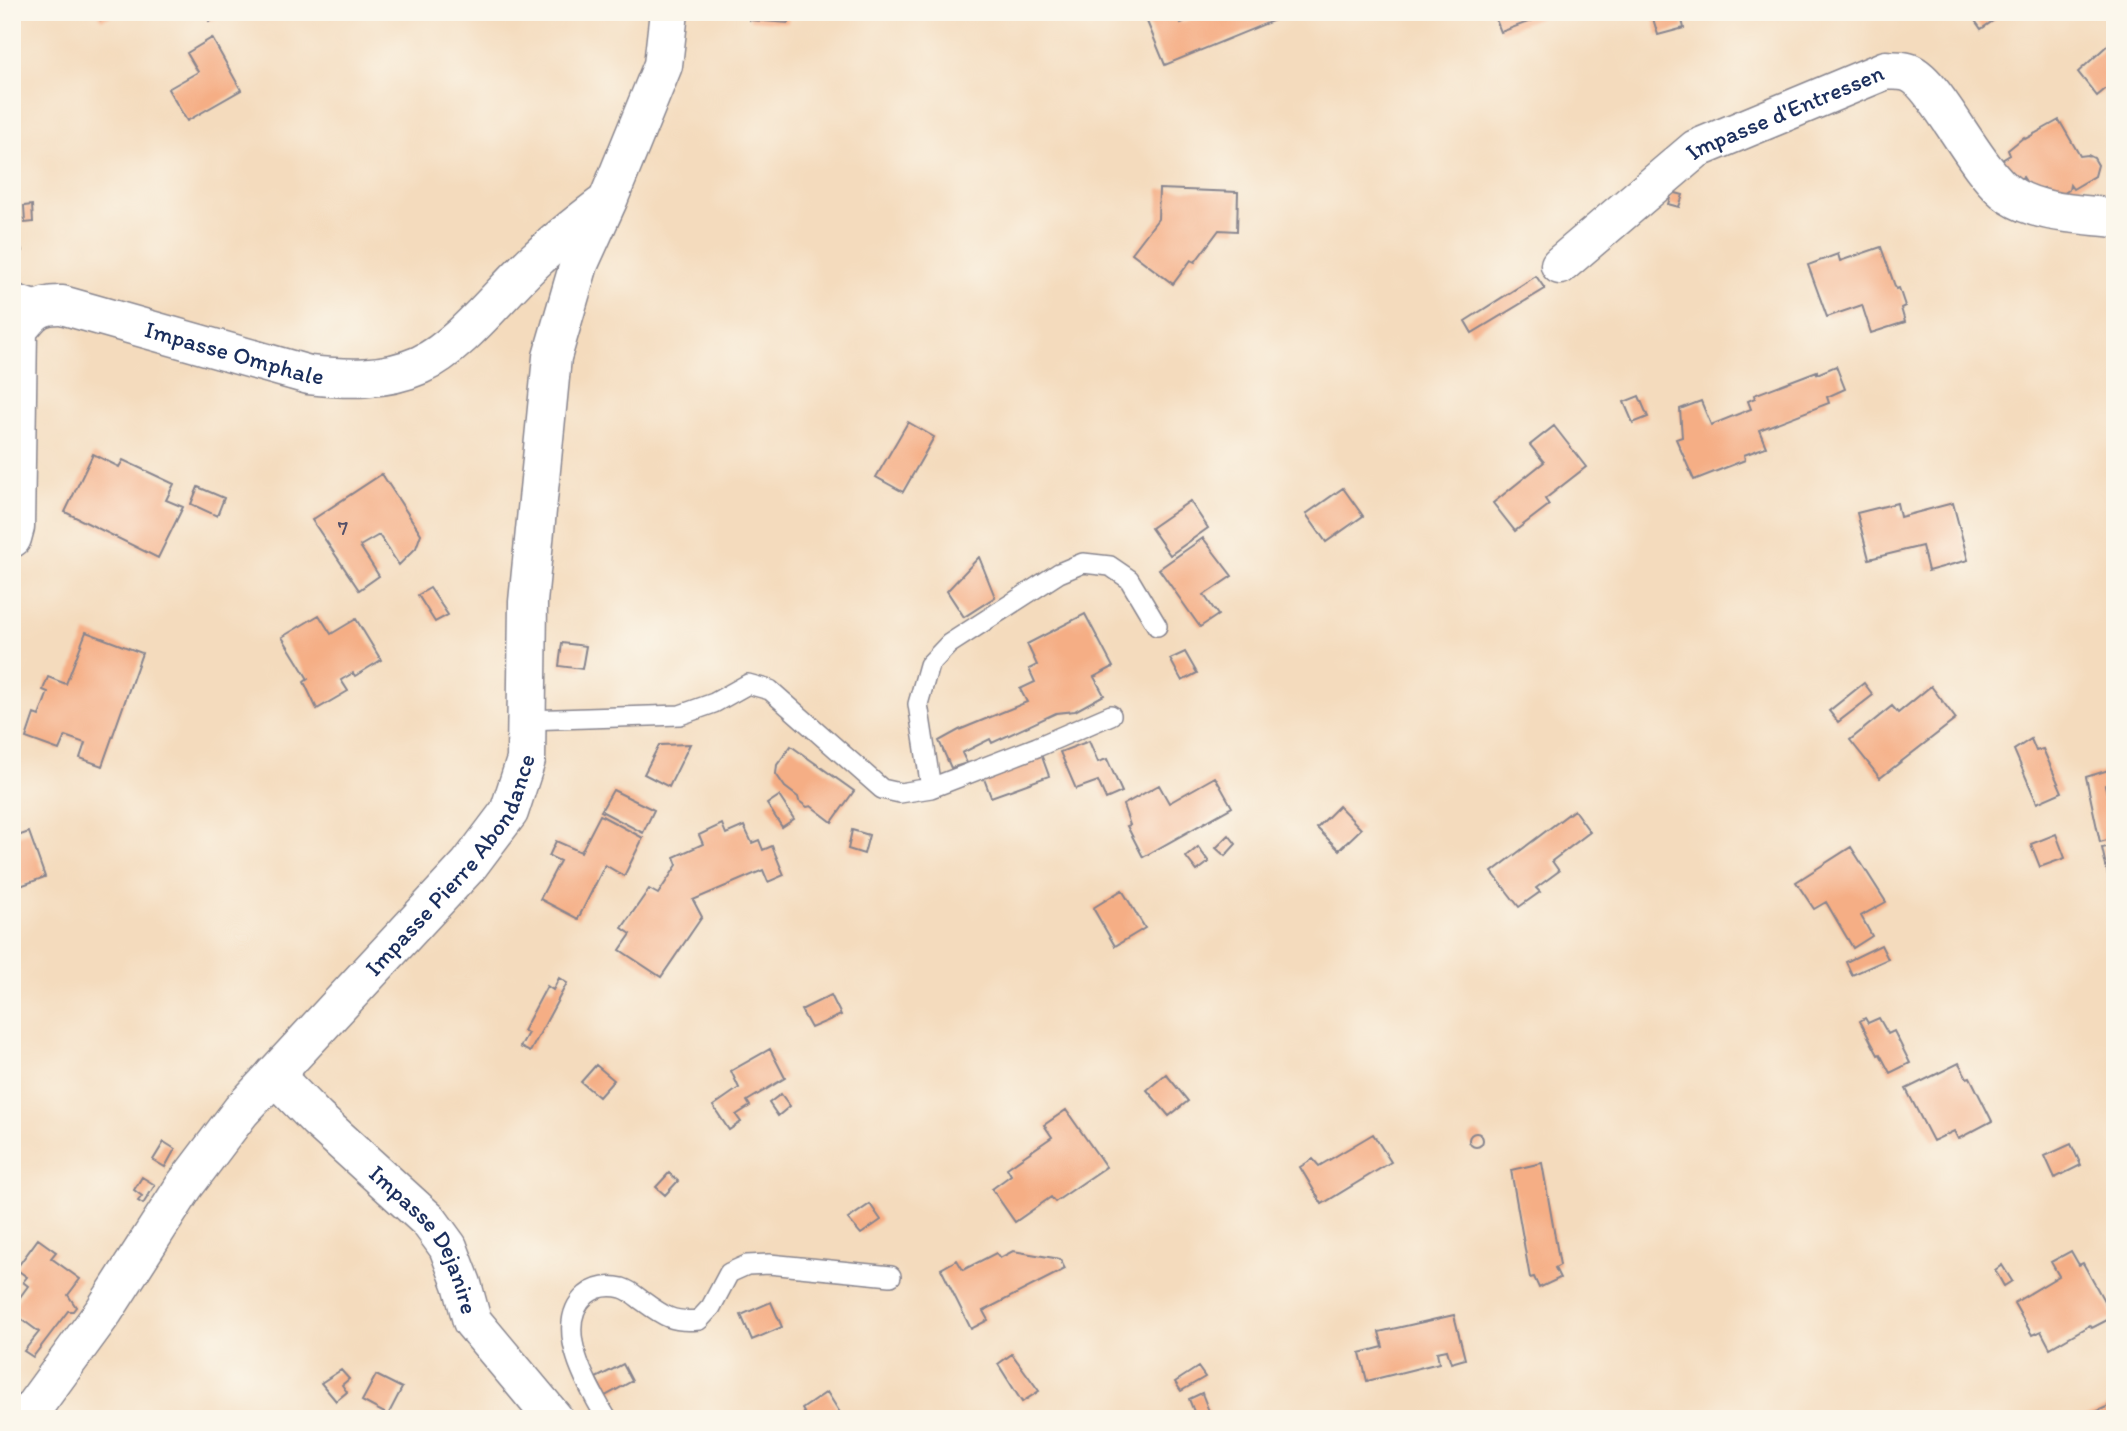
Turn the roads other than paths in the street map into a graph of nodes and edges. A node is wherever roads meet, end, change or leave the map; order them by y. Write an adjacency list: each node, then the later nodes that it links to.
1 (669, 12): 2 (street, Impasse Pierre Abondance)
2 (608, 200): 5 (street, Impasse Omphale); 9 (street, Impasse Pierre Abondance)
3 (2115, 218): 4 (street, Impasse d'Entressen)
4 (1560, 265)
5 (29, 298): 6 (street, Impasse Omphale)
6 (12, 538)
7 (1157, 626): 10 (lane)
8 (1111, 715): 10 (lane)
9 (526, 720): 10 (lane); 11 (street, Impasse Pierre Abondance)
10 (931, 788)
11 (274, 1075): 13 (street, Impasse Pierre Abondance); 14 (street, Impasse Dejanire)
12 (891, 1276): 15 (lane)
13 (25, 1419)
14 (554, 1419)
15 (607, 1419)

